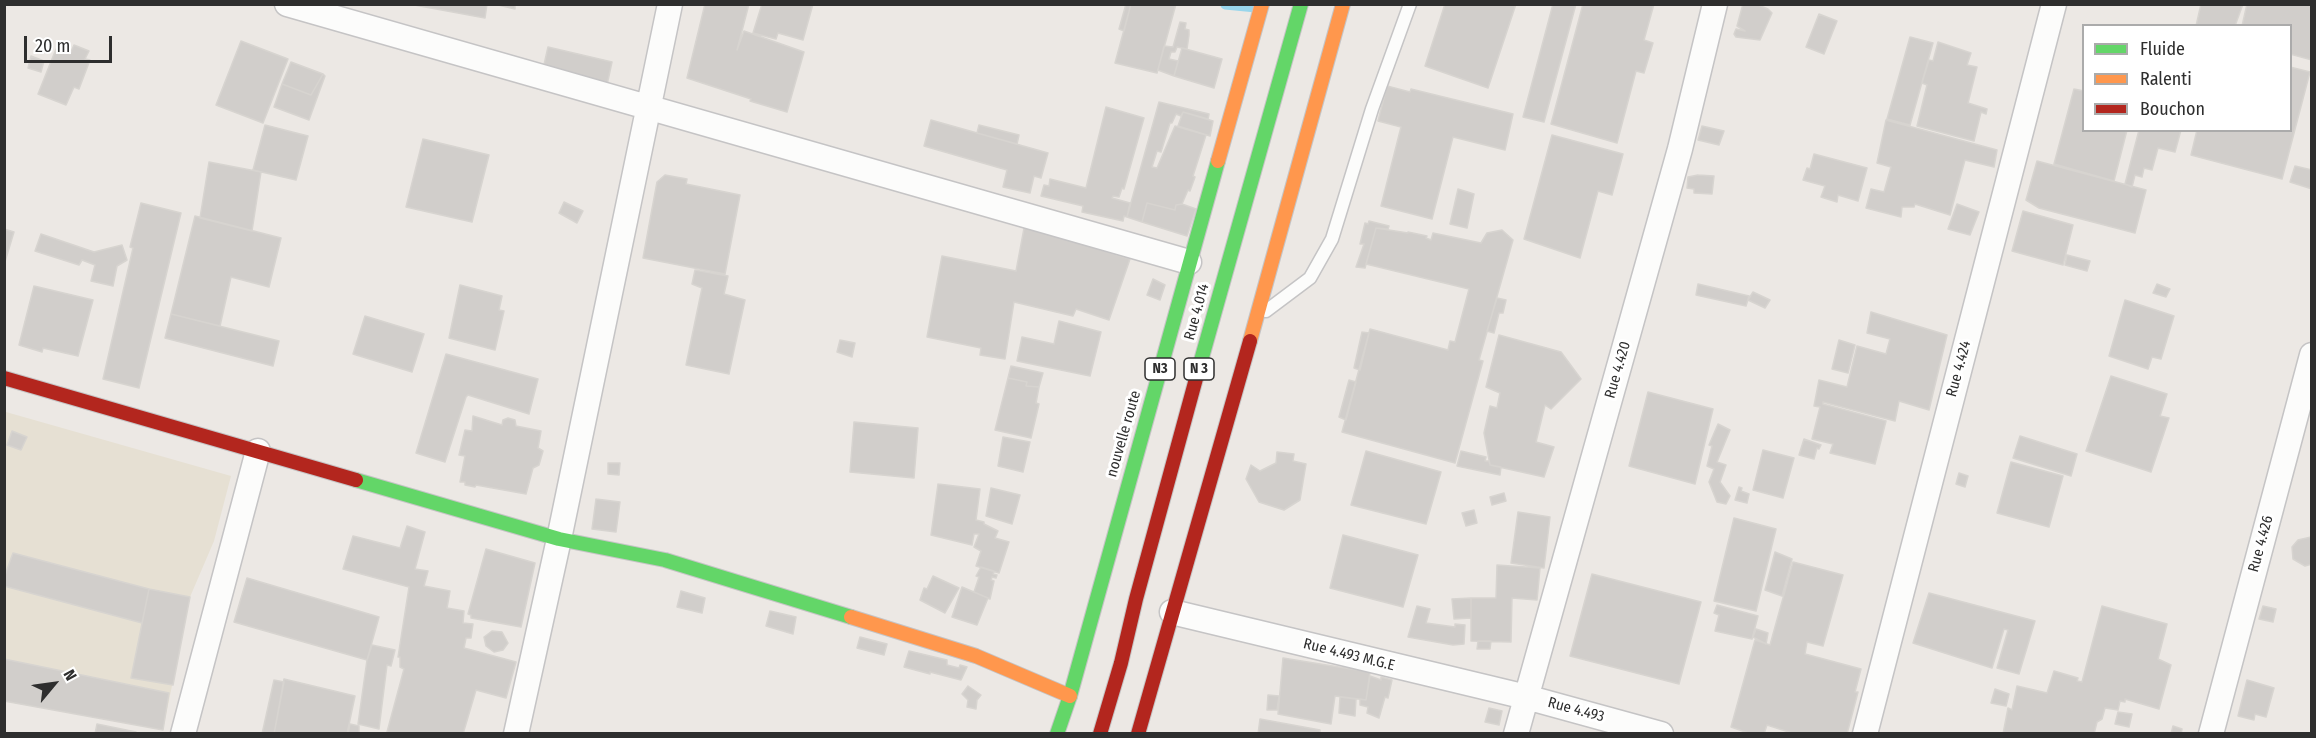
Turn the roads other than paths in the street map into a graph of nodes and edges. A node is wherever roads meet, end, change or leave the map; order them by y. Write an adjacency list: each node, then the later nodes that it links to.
1 (286, 4): 9 (street)
2 (670, 4): 9 (street)
3 (1262, 4): 10 (main road, nouvelle route / N3)
4 (1301, 4): 22 (main road, Rue 4.014 / N 3)
5 (1342, 4): 11 (main road)
6 (1410, 4): 11 (lane)
7 (1715, 4): 18 (street, Rue 4.420)
8 (2054, 4): 26 (street, Rue 4.424)
9 (649, 107): 10 (street); 15 (street)
10 (1190, 262): 17 (main road, nouvelle route / N3)
11 (1256, 319): 16 (main road)
12 (2312, 355): 27 (street, Rue 4.426)
13 (4, 378): 14 (main road)
14 (258, 451): 15 (main road); 19 (street)
15 (559, 538): 17 (main road); 20 (street)
16 (1172, 612): 18 (street, Rue 4.493 M.G.E); 23 (main road)
17 (1070, 696): 21 (main road, nouvelle route / N3)
18 (1526, 697): 24 (street, Rue 4.420); 25 (street, Rue 4.493)
19 (183, 734)
20 (516, 734)
21 (1057, 734)
22 (1100, 734)
23 (1138, 734)
24 (1516, 734)
25 (1660, 734)
26 (1864, 734)
27 (2211, 734)

